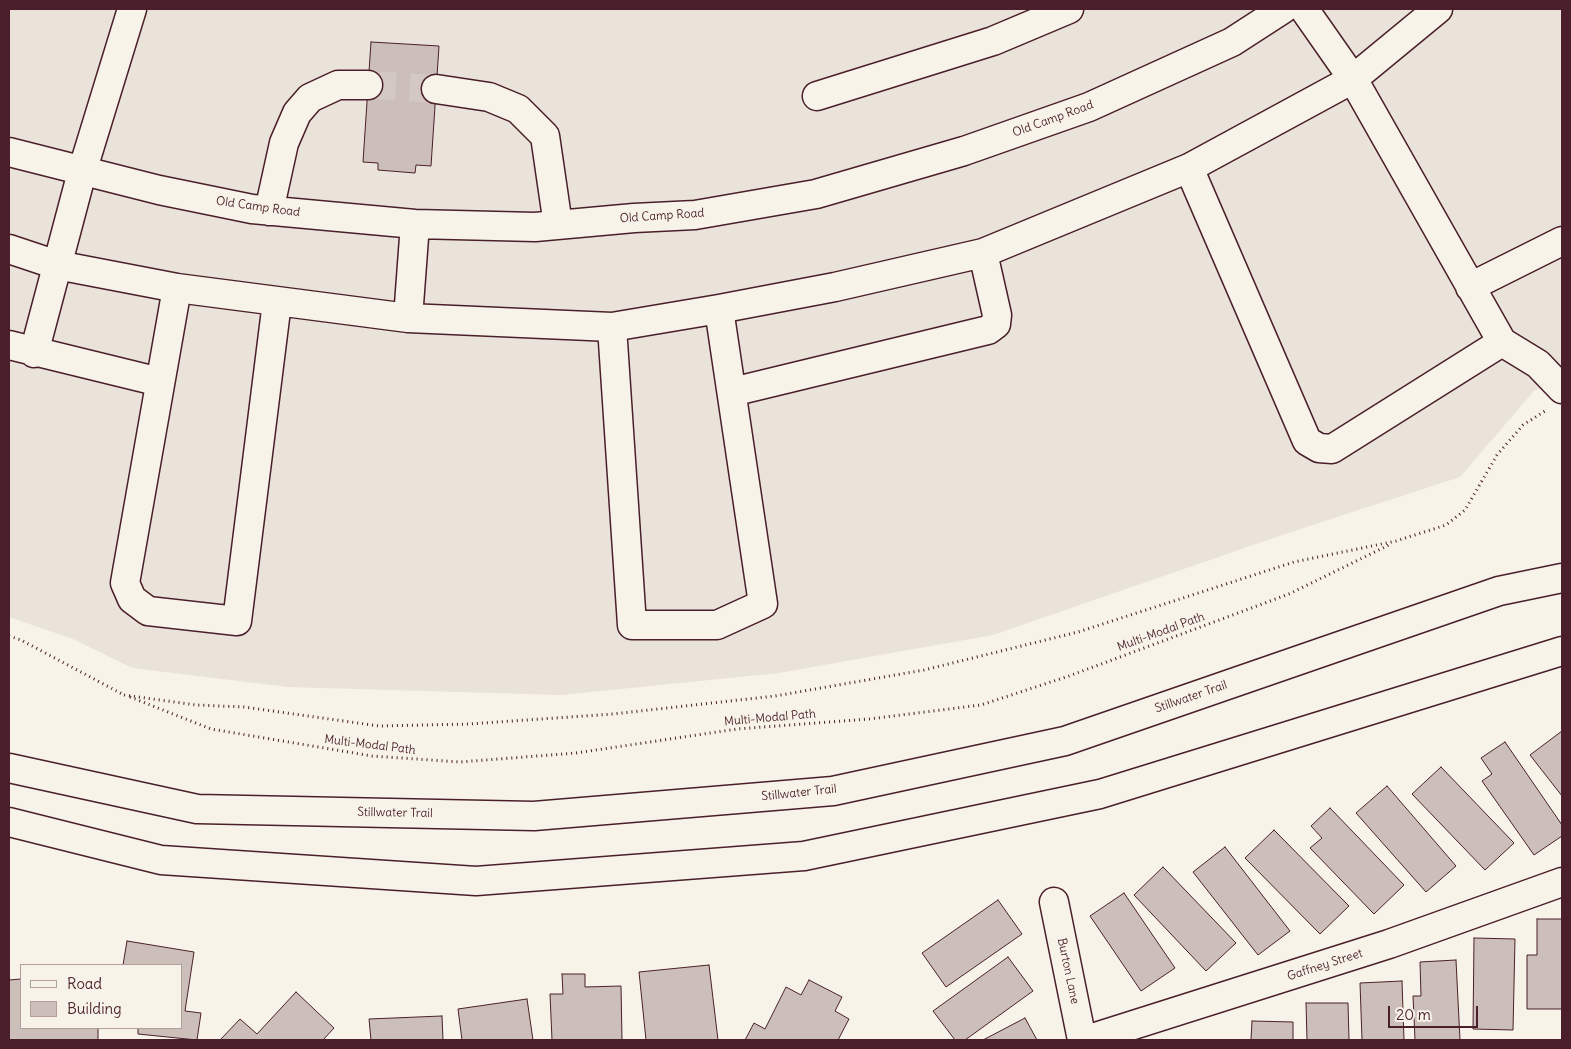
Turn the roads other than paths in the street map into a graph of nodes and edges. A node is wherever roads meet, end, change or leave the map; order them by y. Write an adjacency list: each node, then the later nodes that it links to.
1 (132, 9): 12 (main road)
2 (1069, 9): 9 (main road)
3 (1283, 9): 15 (main road, Old Camp Road)
4 (1304, 9): 6 (main road)
5 (1438, 9): 6 (main road)
6 (1352, 79): 11 (main road); 20 (main road)
7 (368, 86): 13 (main road)
8 (436, 89): 15 (main road)
9 (817, 96)
10 (9, 152): 12 (main road, Old Camp Road)
11 (1189, 168): 18 (main road); 26 (main road)
12 (82, 172): 13 (main road, Old Camp Road); 19 (main road)
13 (269, 210): 14 (main road, Old Camp Road)
14 (415, 224): 15 (main road, Old Camp Road); 24 (main road)
15 (558, 225)
16 (1562, 241): 20 (main road)
17 (9, 250): 19 (main road)
18 (983, 253): 23 (main road); 29 (main road)
19 (58, 265): 21 (main road); 27 (main road)
20 (1470, 287): 26 (main road)
21 (177, 288): 22 (main road); 28 (main road)
22 (277, 302): 24 (main road); 28 (main road)
23 (719, 309): 25 (main road); 29 (main road)
24 (408, 318): 25 (main road)
25 (612, 327): 29 (main road)
26 (1502, 342): 30 (main road)
27 (21, 349): 28 (main road)
28 (160, 382)
29 (732, 392)
30 (1554, 400)
31 (1562, 578): 33 (main road, Stillwater Trail)
32 (1562, 651): 34 (main road)
33 (9, 768)
34 (9, 822)
35 (1562, 882): 38 (main road, Gaffney Street)
36 (1054, 902): 37 (main road, Burton Lane)
37 (1082, 1040)
38 (1086, 1040)

